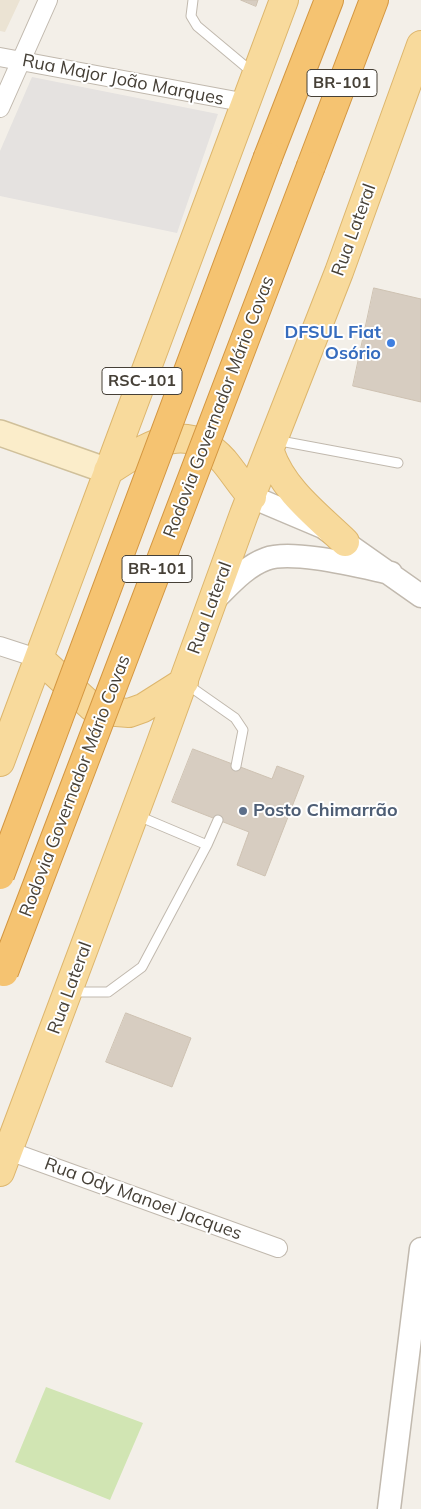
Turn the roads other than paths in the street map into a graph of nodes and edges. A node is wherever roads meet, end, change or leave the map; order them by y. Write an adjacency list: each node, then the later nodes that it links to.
1 (48, 0): 8 (street)
2 (193, 0): 9 (lane)
3 (284, 0): 9 (main road, RSC-101)
4 (328, 0): 29 (highway, BR-101, bridge)
5 (374, 0): 30 (highway, Rodovia Governador Mário Covas / BR-101, bridge)
6 (421, 45): 13 (main road, Rua Lateral)
7 (0, 57): 8 (street, Rua Major João Marques)
8 (21, 61): 10 (street, Rua Major João Marques); 11 (street)
9 (257, 76): 10 (main road, RSC-101)
10 (247, 103): 15 (main road, RSC-101)
11 (0, 108)
12 (0, 433): 15 (main road)
13 (273, 446): 14 (lane); 16 (main road, Rua Lateral); 17 (main road)
14 (398, 463)
15 (108, 472): 16 (main road); 22 (main road, RSC-101)
16 (252, 497): 17 (street); 20 (main road, Rua Lateral)
17 (345, 542): 18 (street)
18 (391, 573): 19 (street); 20 (street)
19 (421, 596)
20 (212, 603): 23 (main road, Rua Lateral)
21 (0, 646): 22 (street)
22 (40, 659): 23 (main road); 24 (main road, RSC-101)
23 (184, 682): 25 (lane); 26 (main road, Rua Lateral)
24 (0, 762)
25 (236, 766)
26 (134, 814): 28 (lane); 31 (main road, Rua Lateral)
27 (218, 820): 28 (lane)
28 (207, 845): 31 (lane)
29 (0, 875)
30 (2, 977)
31 (68, 992): 32 (main road, Rua Lateral)
32 (4, 1161): 33 (street, Rua Ody Manoel Jacques)
33 (278, 1248)
34 (421, 1249): 35 (street)
35 (389, 1509)

